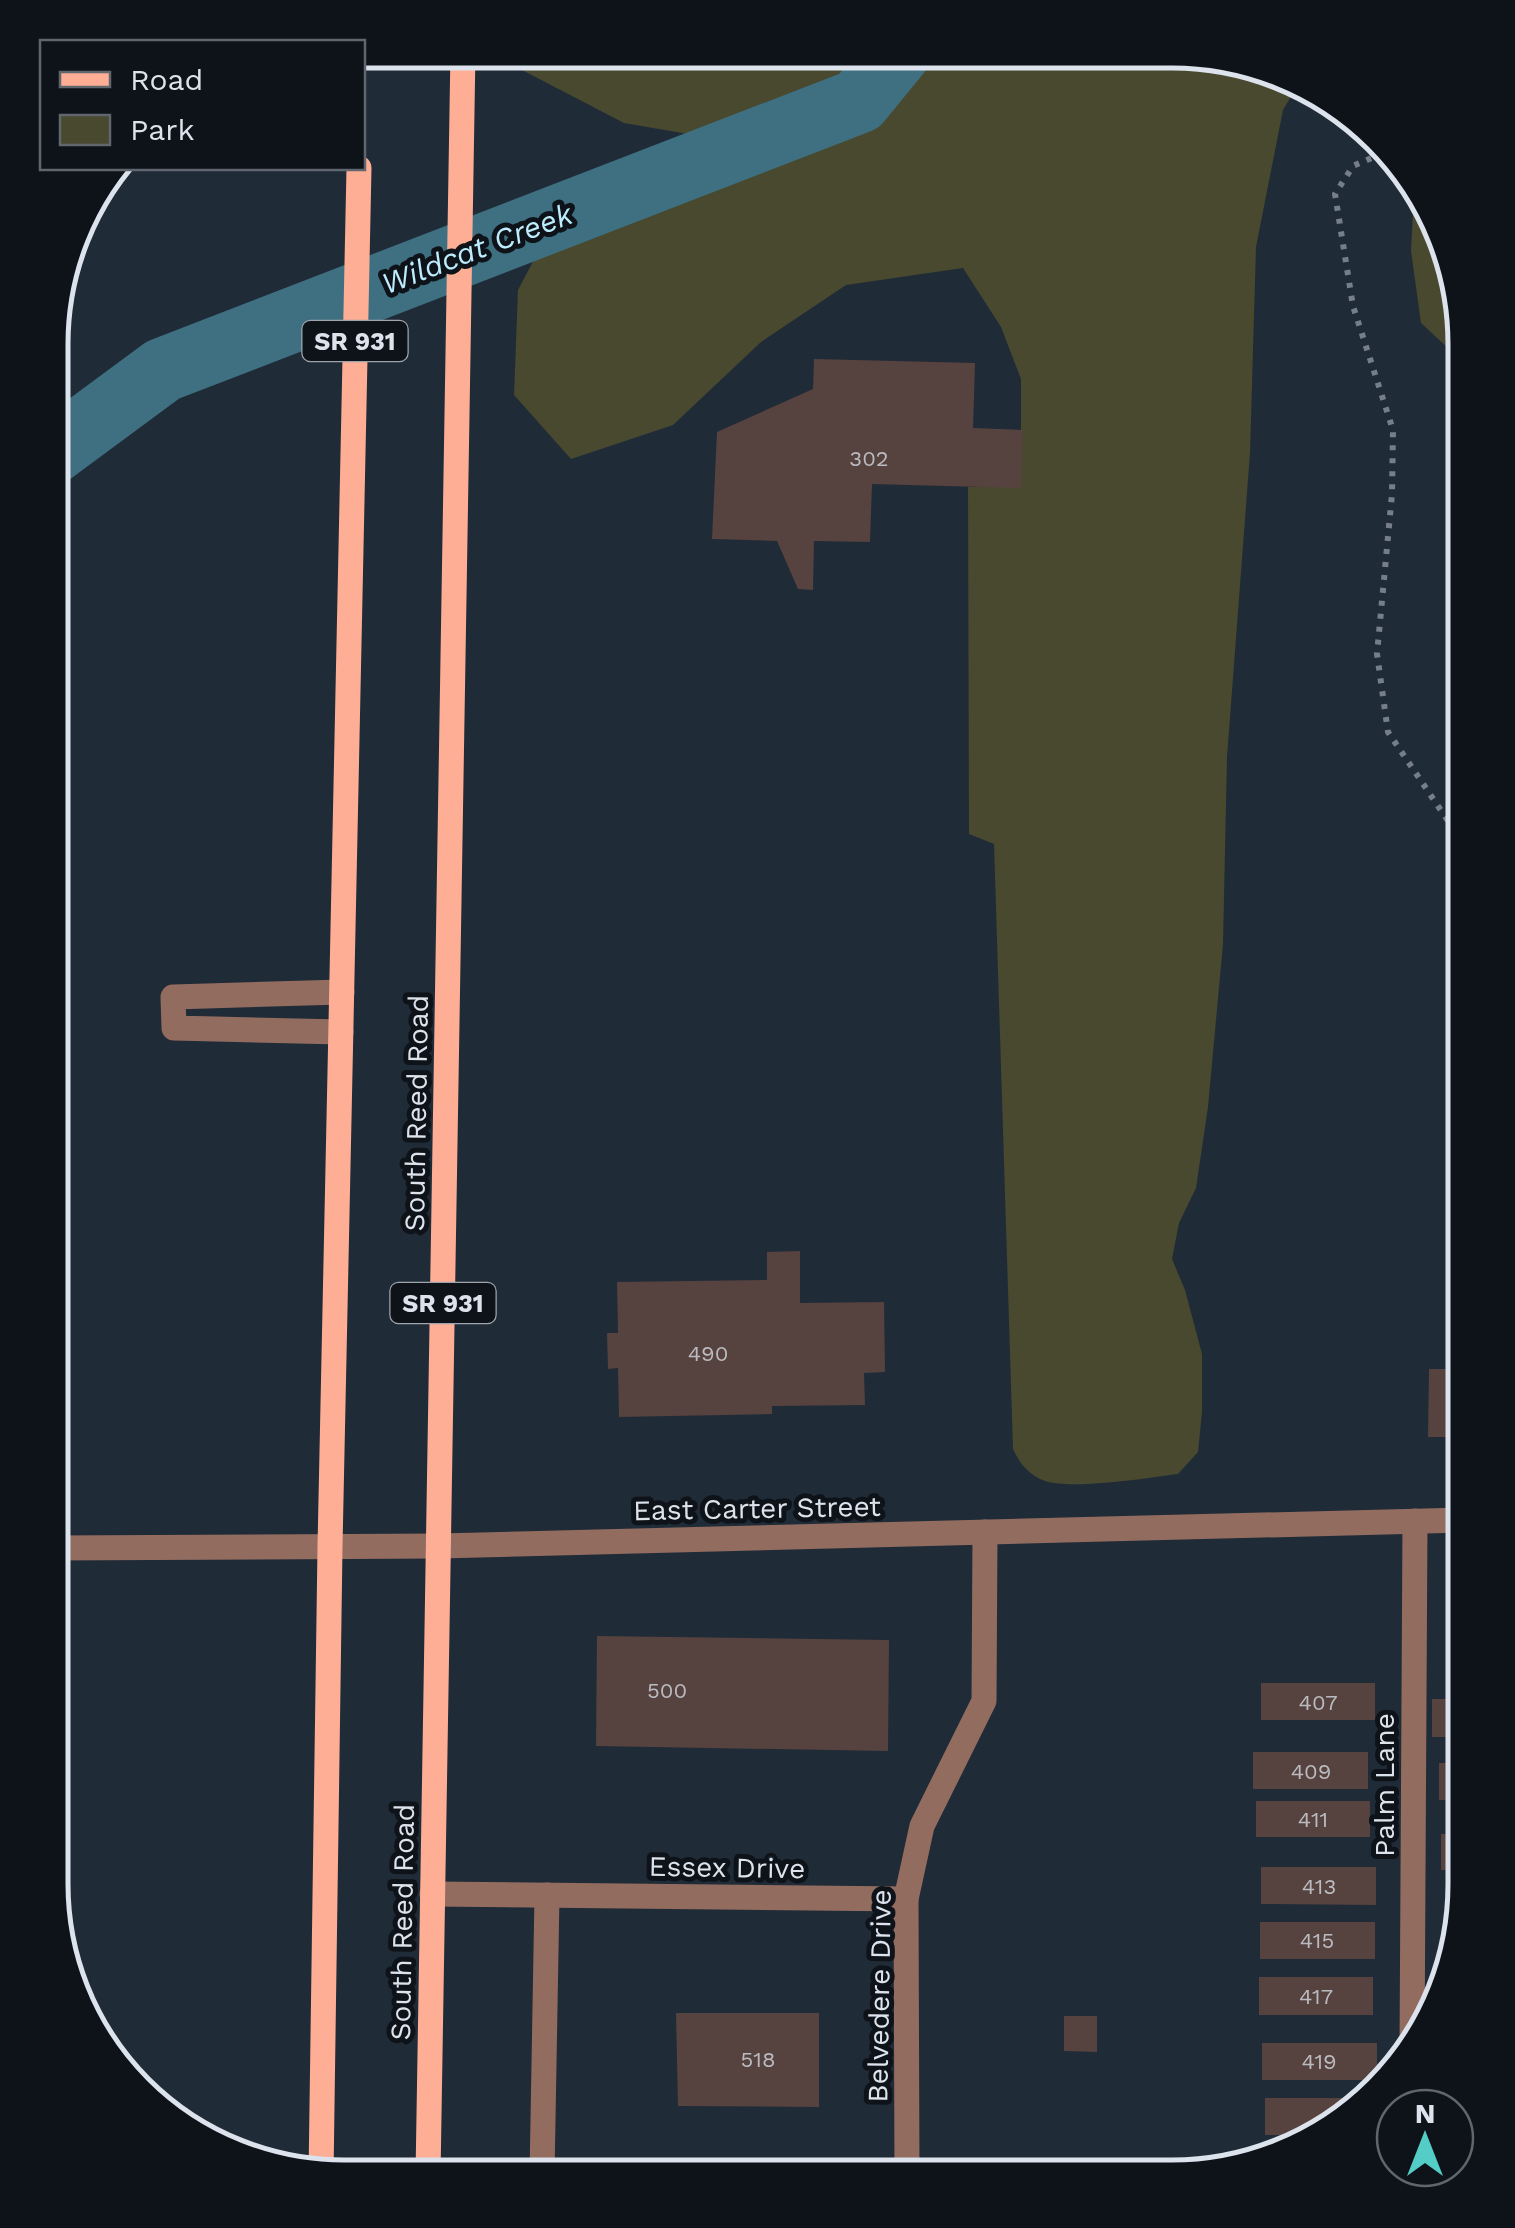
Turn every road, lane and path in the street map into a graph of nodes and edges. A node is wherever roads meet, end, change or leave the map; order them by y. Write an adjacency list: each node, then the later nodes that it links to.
1 (462, 67): 10 (main road, South Reed Road / SR 931)
2 (1374, 157): 4 (path)
3 (359, 170): 5 (main road, SR 931)
4 (1448, 820)
5 (342, 992): 6 (main road, SR 931); 6 (street)
6 (341, 1032): 11 (main road, SR 931)
7 (1415, 1520): 8 (street, East Carter Street); 9 (street, East Carter Street); 16 (street, Palm Lane)
8 (1447, 1520)
9 (985, 1532): 10 (street, East Carter Street); 15 (street, Belvedere Drive)
10 (440, 1546): 11 (street, East Carter Street); 13 (main road, South Reed Road / SR 931)
11 (330, 1547): 12 (street, East Carter Street); 17 (main road, SR 931)
12 (68, 1548)
13 (432, 1894): 14 (street, Essex Drive); 18 (main road, South Reed Road / SR 931)
14 (547, 1896): 15 (street, Essex Drive); 19 (street)
15 (906, 1899): 20 (street, Belvedere Drive)
16 (1412, 2019)
17 (321, 2159)
18 (428, 2160)
19 (542, 2160)
20 (907, 2160)

